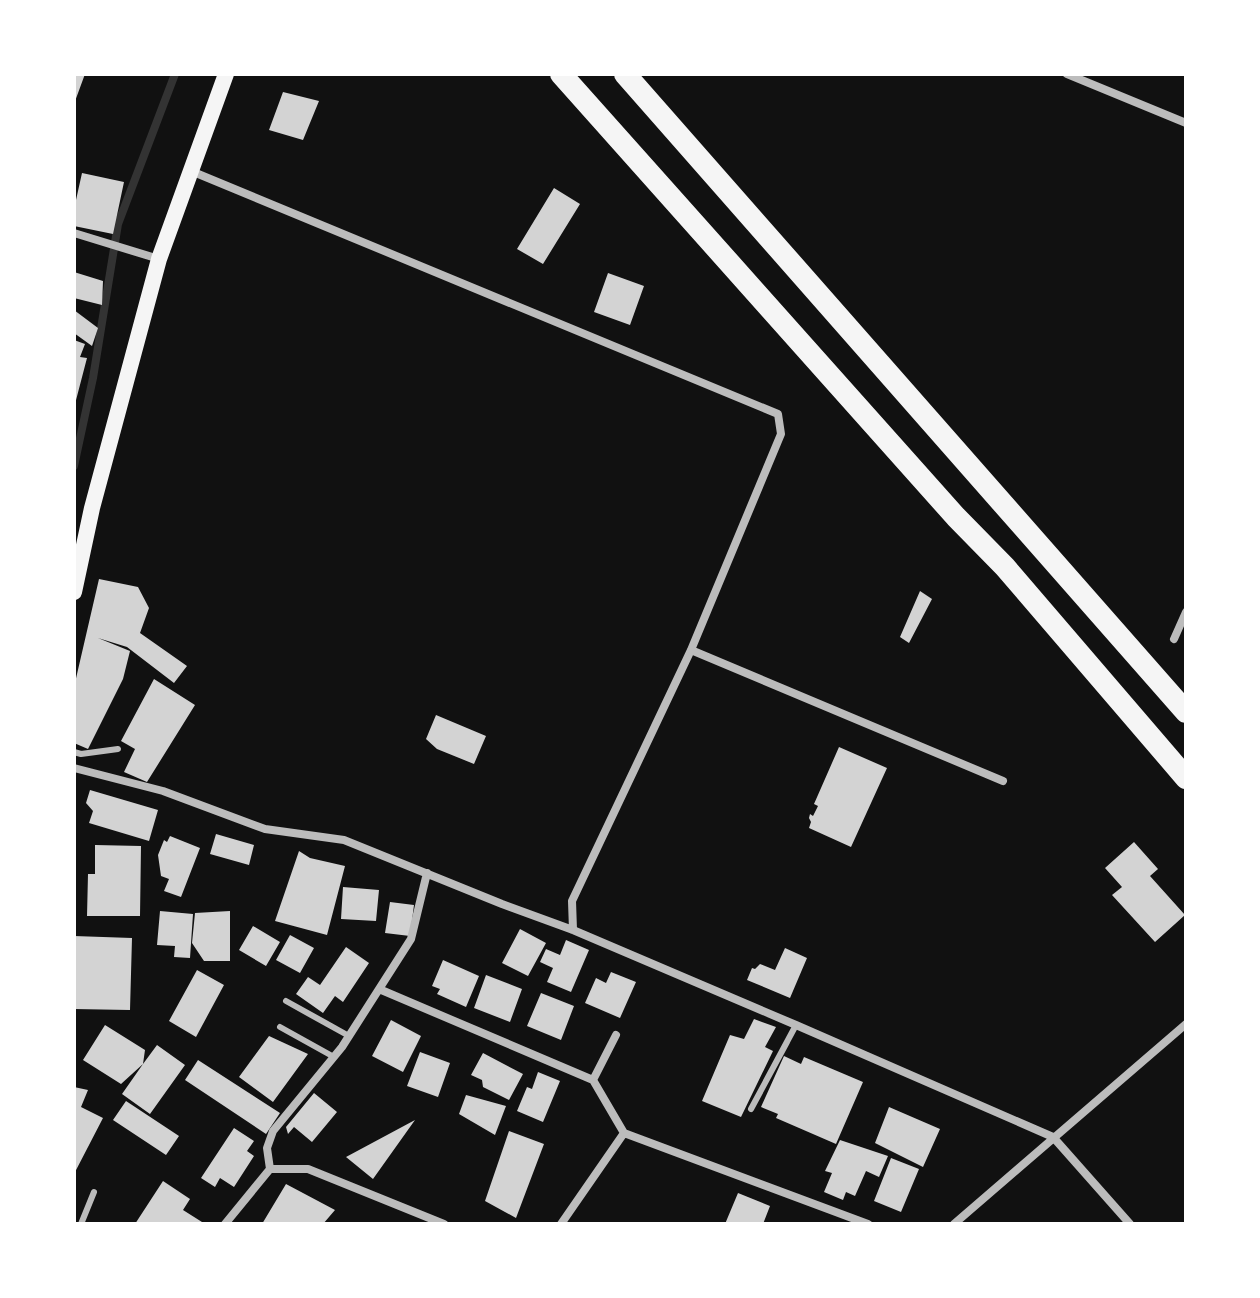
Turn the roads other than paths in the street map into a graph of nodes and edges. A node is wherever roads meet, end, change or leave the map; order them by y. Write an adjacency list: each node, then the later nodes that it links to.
1 (561, 74): 17 (highway)
2 (625, 74): 13 (highway)
3 (1067, 74): 5 (street)
4 (223, 75): 6 (main road)
5 (1186, 123)
6 (191, 171): 8 (main road); 12 (street)
7 (74, 233): 8 (street)
8 (159, 259): 9 (main road)
9 (74, 592)
10 (1186, 612): 11 (street)
11 (1174, 639)
12 (691, 650): 18 (street); 20 (street)
13 (1186, 712)
14 (118, 749): 15 (lane)
15 (74, 752)
16 (74, 768): 19 (street)
17 (1186, 778)
18 (1003, 781)
19 (427, 873): 20 (street); 21 (street)
20 (573, 930): 24 (street)
21 (379, 989): 27 (street); 30 (street)
22 (286, 1001): 27 (lane)
23 (1186, 1024): 32 (street)
24 (796, 1025): 28 (lane); 32 (street)
25 (280, 1027): 29 (lane)
26 (616, 1035): 30 (street)
27 (349, 1036): 29 (street)
28 (787, 1042)
29 (334, 1057): 33 (street)
30 (593, 1080): 31 (street)
31 (624, 1133): 38 (street); 39 (street)
32 (1053, 1137): 40 (street); 41 (street)
33 (270, 1169): 36 (street); 37 (street)
34 (94, 1192): 35 (lane)
35 (81, 1224)
36 (225, 1224)
37 (444, 1224)
38 (561, 1224)
39 (868, 1224)
40 (954, 1224)
41 (1130, 1224)

